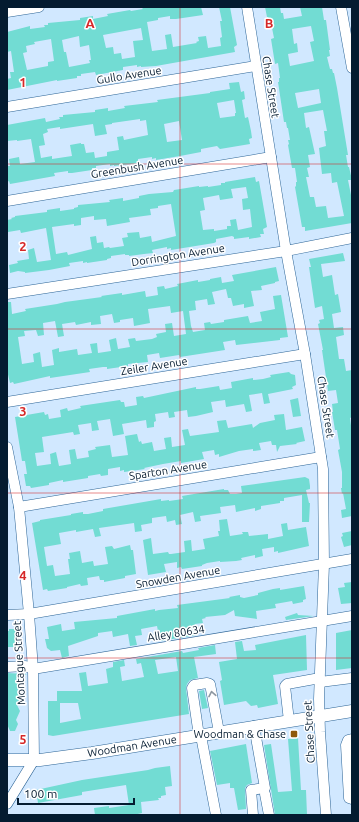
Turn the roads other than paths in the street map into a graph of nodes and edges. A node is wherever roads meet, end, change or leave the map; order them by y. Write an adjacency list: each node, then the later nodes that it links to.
1 (39, 7): 4 (street)
2 (246, 7): 5 (street, Chase Street)
3 (342, 7): 6 (street)
4 (7, 12)
5 (256, 66): 7 (street, Gullo Avenue); 8 (street, Chase Street)
6 (352, 68)
7 (7, 107)
8 (271, 157): 9 (street, Greenbush Avenue); 11 (street, Chase Street)
9 (7, 201)
10 (352, 238): 11 (street, Dorrington Avenue)
11 (286, 251): 12 (street, Dorrington Avenue); 13 (street, Chase Street)
12 (7, 294)
13 (305, 354): 14 (street, Zeiler Avenue); 16 (street, Chase Street)
14 (7, 402)
15 (7, 447): 17 (street, Montague Street)
16 (321, 457): 17 (street, Sparton Avenue); 19 (street, Chase Street)
17 (19, 507): 20 (street, Montague Street)
18 (352, 560): 19 (street, Snowden Avenue)
19 (324, 564): 20 (street, Snowden Avenue); 23 (street, Chase Street)
20 (29, 614): 21 (street, Snowden Avenue); 25 (street, Montague Street)
21 (7, 615)
22 (352, 616): 23 (street, Alley 80634)
23 (322, 620): 25 (street, Alley 80634); 27 (street, Chase Street)
24 (7, 667): 25 (street, Alley 80634)
25 (33, 669): 36 (street, Montague Street)
26 (352, 678): 27 (street)
27 (320, 680): 29 (street, Chase Street); 30 (street)
28 (352, 711): 29 (main road, Woodman Avenue)
29 (320, 716): 30 (main road, Woodman Avenue); 43 (street, Chase Street)
30 (289, 721): 31 (main road, Woodman Avenue)
31 (254, 726): 32 (main road, Woodman Avenue); 41 (street)
32 (219, 732): 33 (main road, Woodman Avenue); 33 (street, one-way to 33)
33 (200, 736): 36 (main road, Woodman Avenue); 40 (street)
34 (352, 739): 38 (street)
35 (7, 760): 36 (main road, Woodman Avenue)
36 (34, 760): 39 (street)
37 (265, 794): 42 (street)
38 (352, 799)
39 (7, 804)
40 (216, 815)
41 (253, 815)
42 (269, 815)
43 (326, 815)

